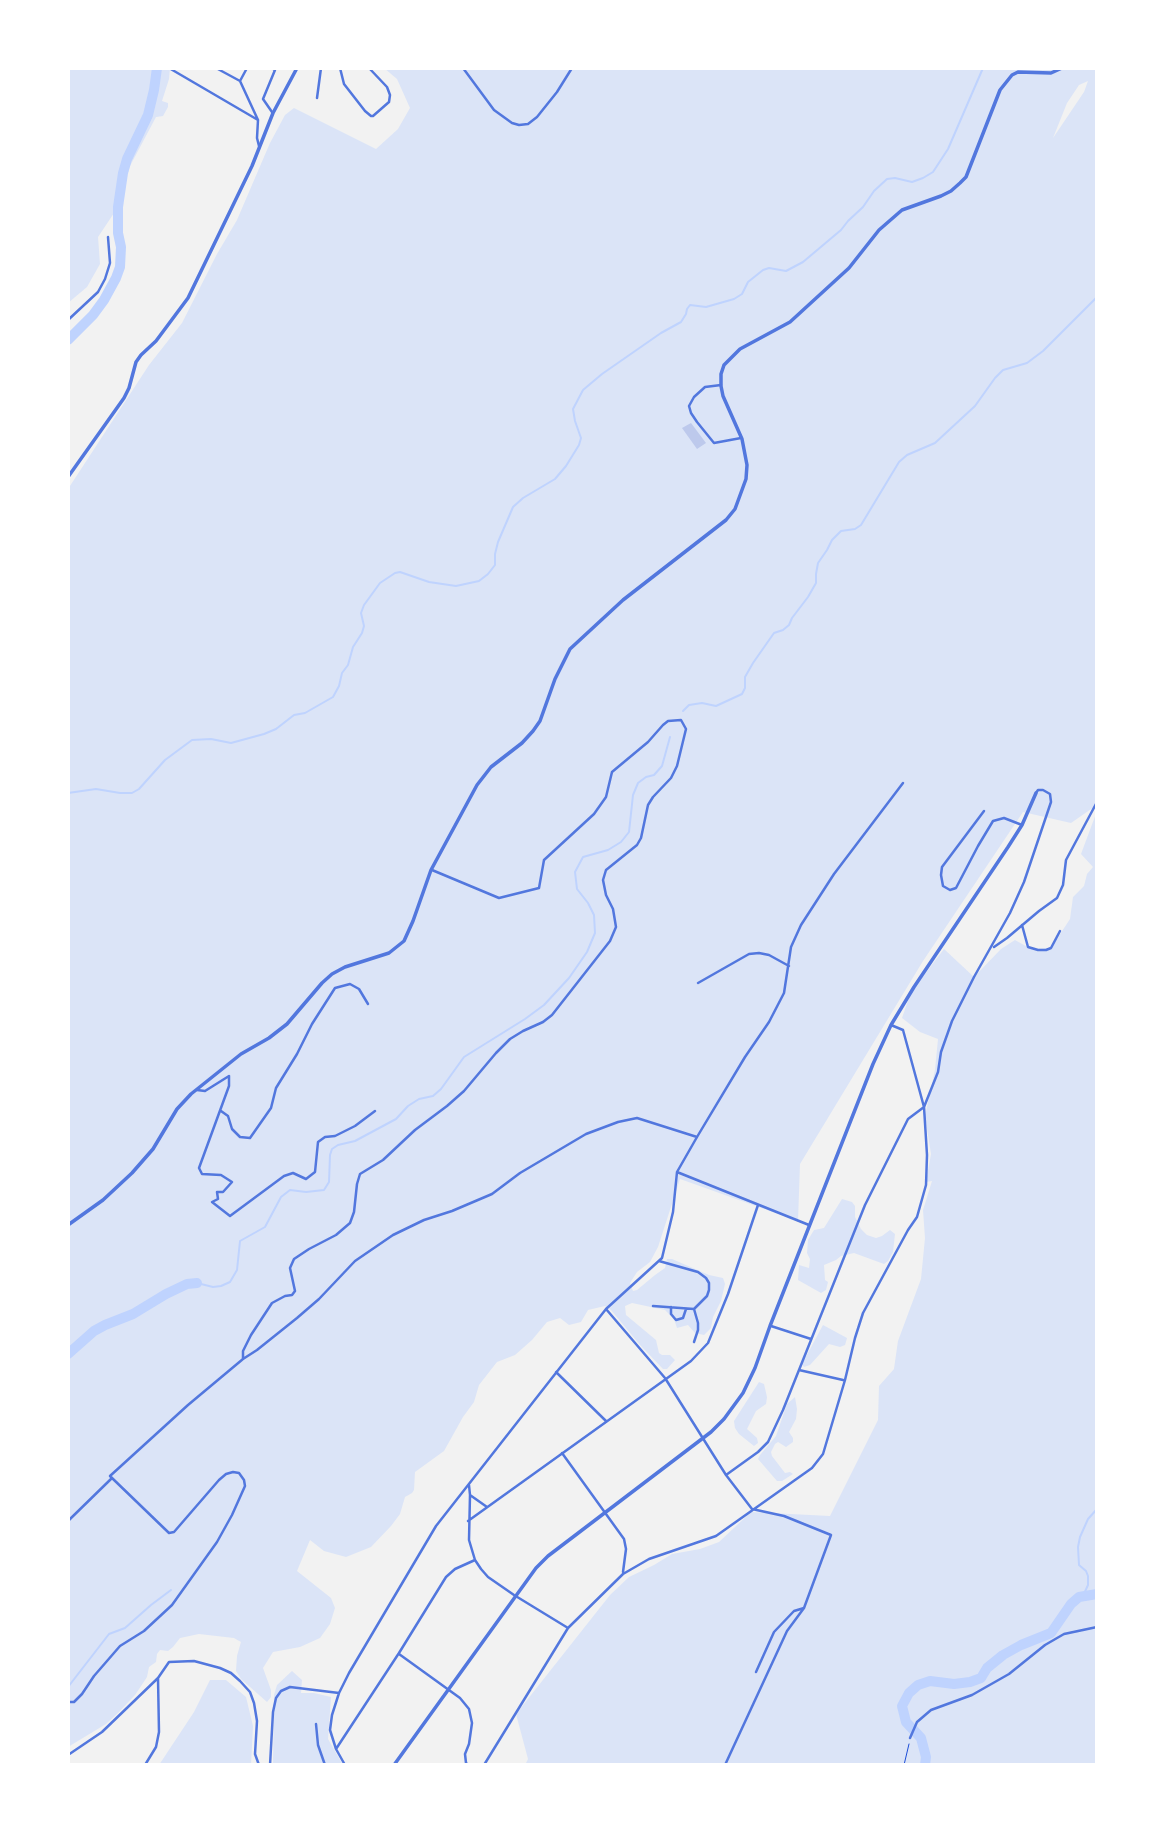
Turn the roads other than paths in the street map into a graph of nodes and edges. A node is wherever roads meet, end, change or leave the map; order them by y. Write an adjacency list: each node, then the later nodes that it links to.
1 (169, 68): 15 (street)
2 (216, 68): 12 (street)
3 (247, 68): 12 (street)
4 (271, 68): 14 (street)
5 (297, 68): 14 (street)
6 (321, 68): 13 (street)
7 (340, 68): 8 (street)
8 (369, 68)
9 (463, 68): 10 (street)
10 (572, 68)
11 (1062, 68): 19 (street)
12 (240, 80): 15 (street)
13 (317, 99)
14 (273, 113): 16 (street)
15 (258, 120): 16 (street)
16 (260, 148): 21 (street)
17 (108, 237): 18 (street)
18 (68, 320)
19 (721, 384): 20 (street); 20 (street)
20 (741, 439): 27 (street)
21 (68, 477)
22 (903, 783): 31 (street)
23 (1036, 793): 26 (street); 30 (street)
24 (1097, 802): 28 (street)
25 (984, 811): 26 (street)
26 (1022, 825): 34 (street)
27 (431, 870): 35 (street); 55 (street)
28 (1022, 925): 29 (street); 30 (street)
29 (1060, 931)
30 (991, 948): 36 (street)
31 (789, 966): 32 (street); 39 (street)
32 (698, 983)
33 (368, 1004): 37 (street)
34 (891, 1025): 36 (street); 45 (street)
35 (195, 1090): 37 (street); 44 (street)
36 (924, 1107): 42 (street); 59 (street)
37 (220, 1111): 38 (street)
38 (375, 1111)
39 (697, 1136): 40 (street); 55 (street)
40 (677, 1172): 41 (street); 46 (street)
41 (758, 1205): 45 (street); 58 (street)
42 (865, 1205): 43 (street); 53 (street)
43 (872, 1208)
44 (68, 1225)
45 (809, 1225): 52 (street)
46 (659, 1261): 49 (street); 50 (street)
47 (653, 1306): 48 (street)
48 (671, 1307): 51 (street); 51 (street)
49 (694, 1308): 51 (street); 54 (street)
50 (607, 1309): 57 (street); 58 (street)
51 (686, 1309)
52 (770, 1326): 53 (street); 61 (street)
53 (811, 1339): 56 (street)
54 (694, 1342)
55 (243, 1359): 64 (street)
56 (799, 1370): 59 (street); 63 (street)
57 (556, 1371): 60 (street); 65 (street)
58 (665, 1378): 60 (street); 61 (street)
59 (845, 1380): 68 (street)
60 (606, 1421): 62 (street)
61 (703, 1438): 63 (street); 69 (street)
62 (562, 1452): 67 (street); 69 (street)
63 (726, 1475): 68 (street)
64 (112, 1478): 70 (street); 83 (street)
65 (469, 1485): 66 (street); 82 (street)
66 (470, 1495): 67 (street); 71 (street)
67 (486, 1507): 71 (street)
68 (752, 1509): 73 (street); 75 (street)
69 (605, 1513): 73 (street); 74 (street)
70 (68, 1521)
71 (468, 1521): 72 (street)
72 (475, 1560): 74 (street); 78 (street)
73 (623, 1574): 77 (street)
74 (514, 1595): 77 (street); 81 (street)
75 (804, 1608): 79 (street); 96 (street)
76 (1097, 1627): 85 (street)
77 (568, 1628): 95 (street)
78 (399, 1653): 81 (street); 86 (street)
79 (756, 1672)
80 (158, 1678): 87 (street); 88 (street); 89 (street)
81 (447, 1689): 93 (street); 94 (street)
82 (338, 1693): 86 (street); 90 (street)
83 (68, 1702)
84 (316, 1724): 91 (street)
85 (910, 1738)
86 (336, 1749): 92 (street)
87 (68, 1755)
88 (145, 1765)
89 (259, 1765)
90 (270, 1765)
91 (326, 1765)
92 (345, 1765)
93 (394, 1765)
94 (468, 1765)
95 (484, 1765)
96 (725, 1765)

